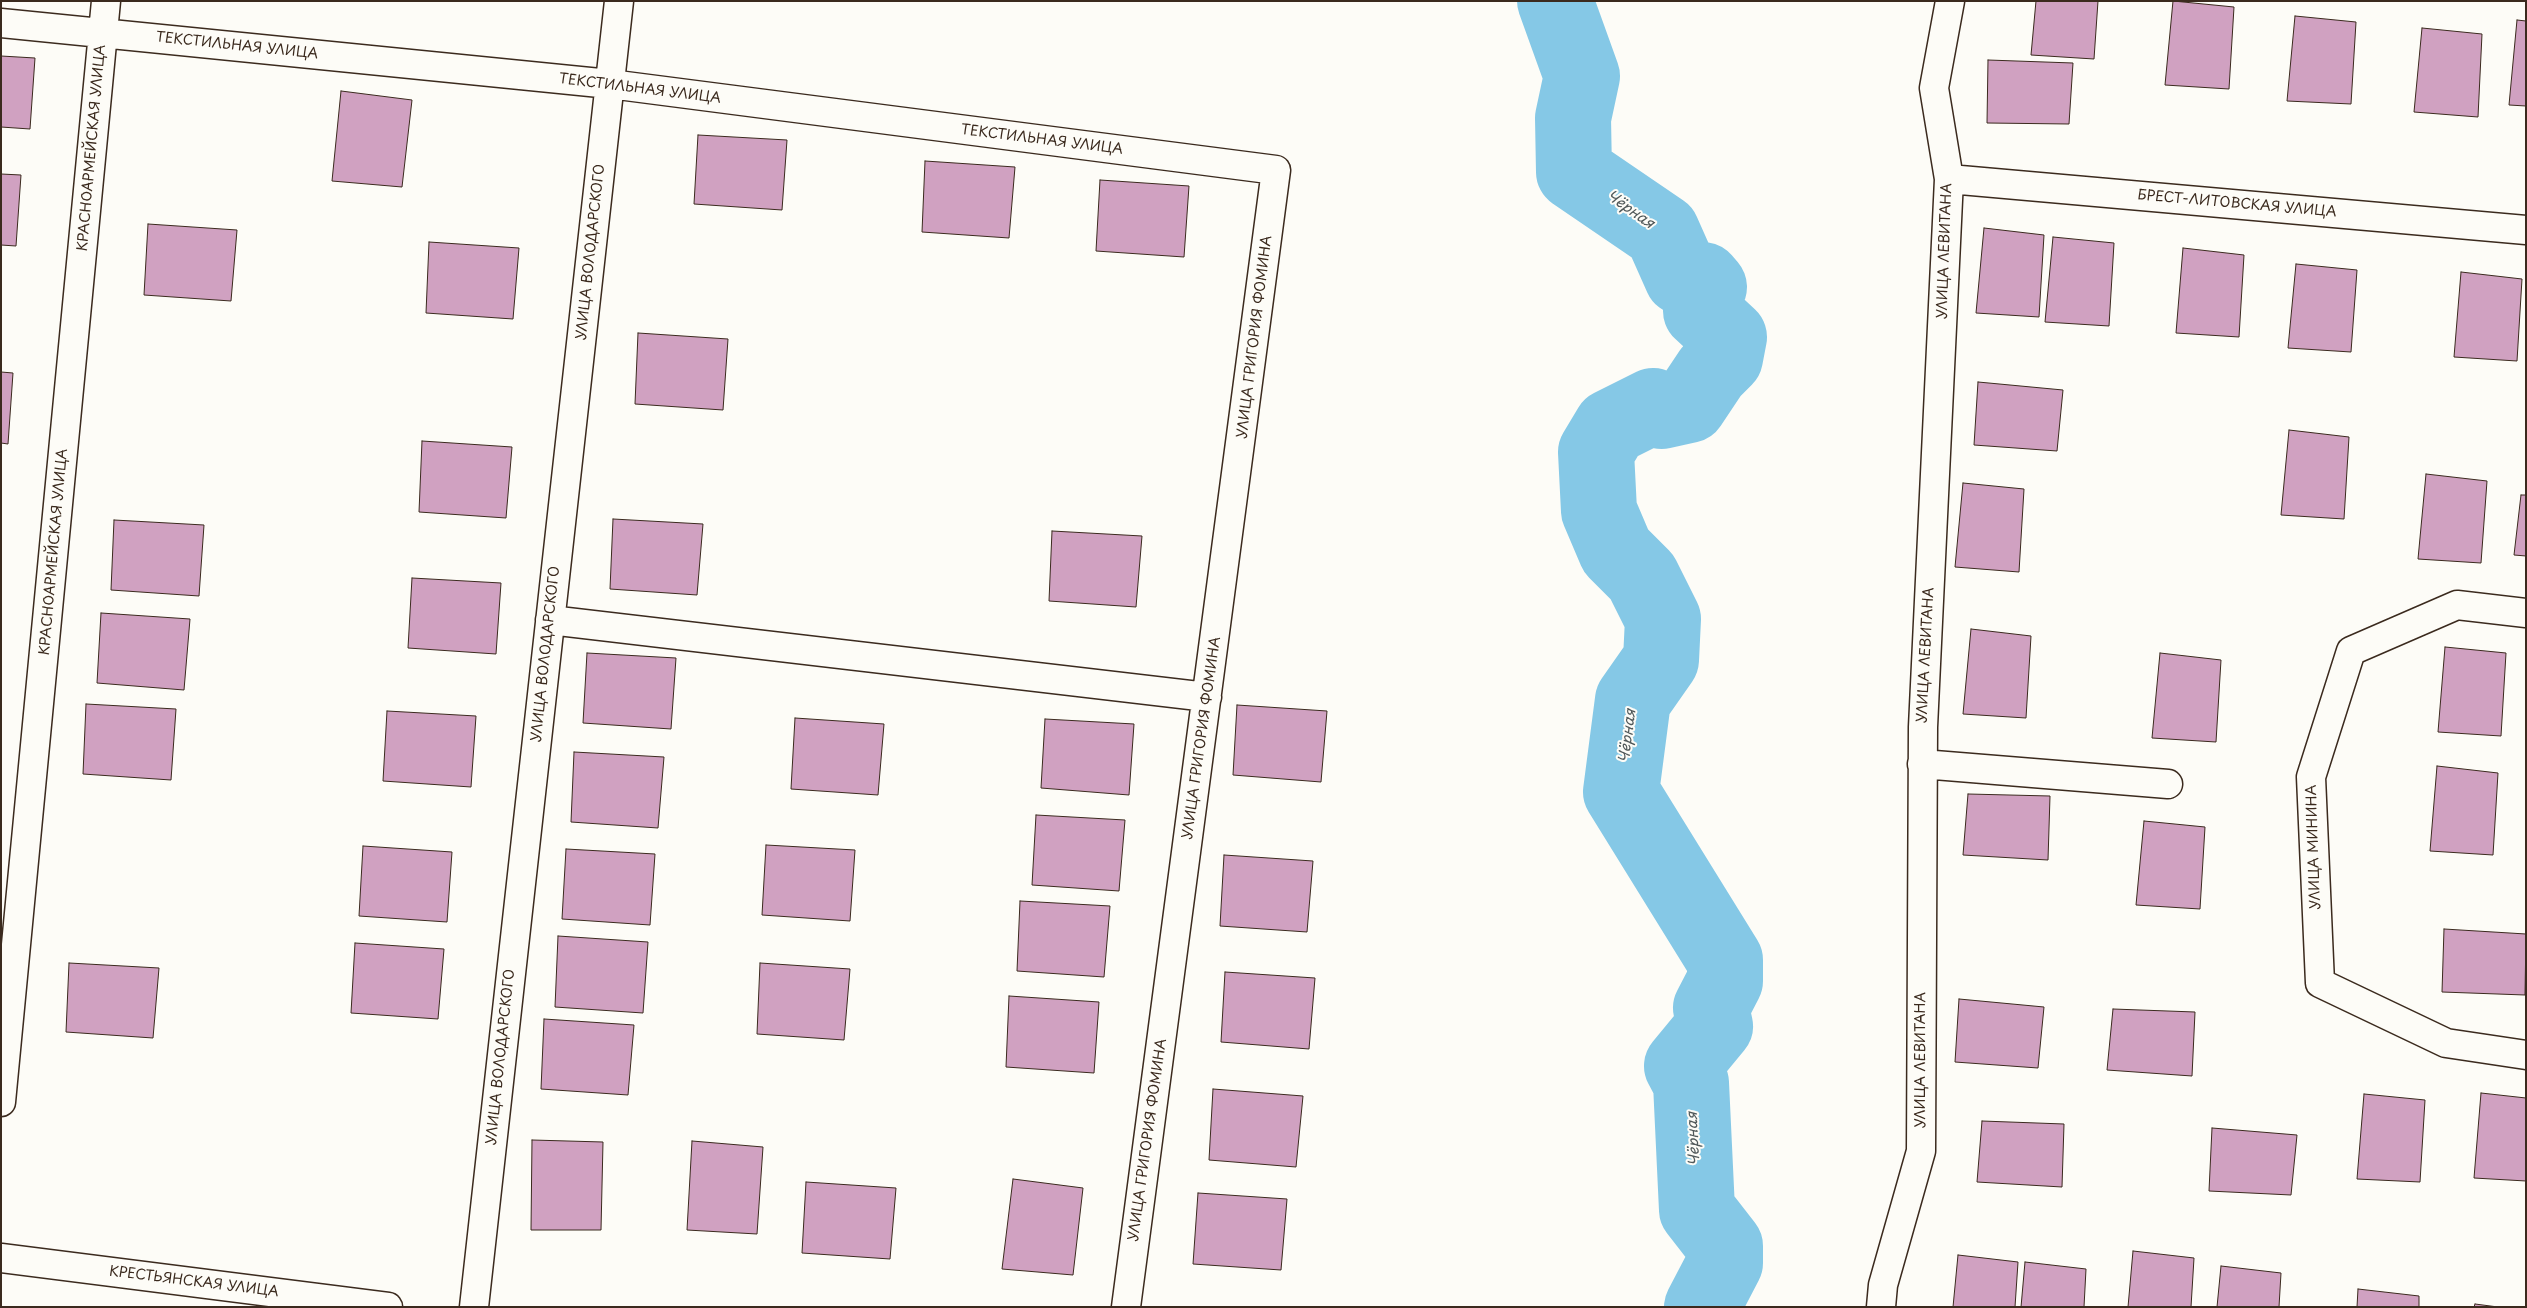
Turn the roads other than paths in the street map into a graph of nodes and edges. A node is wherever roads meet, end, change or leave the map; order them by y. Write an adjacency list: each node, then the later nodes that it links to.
1 (106, 1): 5 (street, КРАСНОАРМЕЙСКАЯ УЛИЦА)
2 (619, 1): 6 (street, УЛИЦА ВОЛОДАРСКОГО)
3 (1950, 1): 8 (street, УЛИЦА ЛЕВИТАНА)
4 (1, 23): 5 (street, ТЕКСТИЛЬНАЯ УЛИЦА)
5 (103, 33): 6 (street, ТЕКСТИЛЬНАЯ УЛИЦА); 16 (street, КРАСНОАРМЕЙСКАЯ УЛИЦА)
6 (610, 84): 7 (street, ТЕКСТИЛЬНАЯ УЛИЦА); 11 (street, УЛИЦА ВОЛОДАРСКОГО)
7 (1276, 170): 12 (street, УЛИЦА ГРИГОРИЯ ФОМИНА)
8 (1949, 179): 9 (street, БРЕСТ-ЛИТОВСКАЯ УЛИЦА); 13 (street, УЛИЦА ЛЕВИТАНА)
9 (2526, 230)
10 (2526, 613): 15 (street, УЛИЦА МИНИНА)
11 (550, 620): 12 (street); 19 (street, УЛИЦА ВОЛОДАРСКОГО)
12 (1207, 697): 20 (street, УЛИЦА ГРИГОРИЯ ФОМИНА)
13 (1922, 764): 14 (street); 21 (street, УЛИЦА ЛЕВИТАНА)
14 (2168, 784)
15 (2526, 1055)
16 (1, 1102)
17 (1, 1258): 18 (street, КРЕСТЬЯНСКАЯ УЛИЦА)
18 (388, 1307)
19 (474, 1307)
20 (1126, 1307)
21 (1881, 1307)

